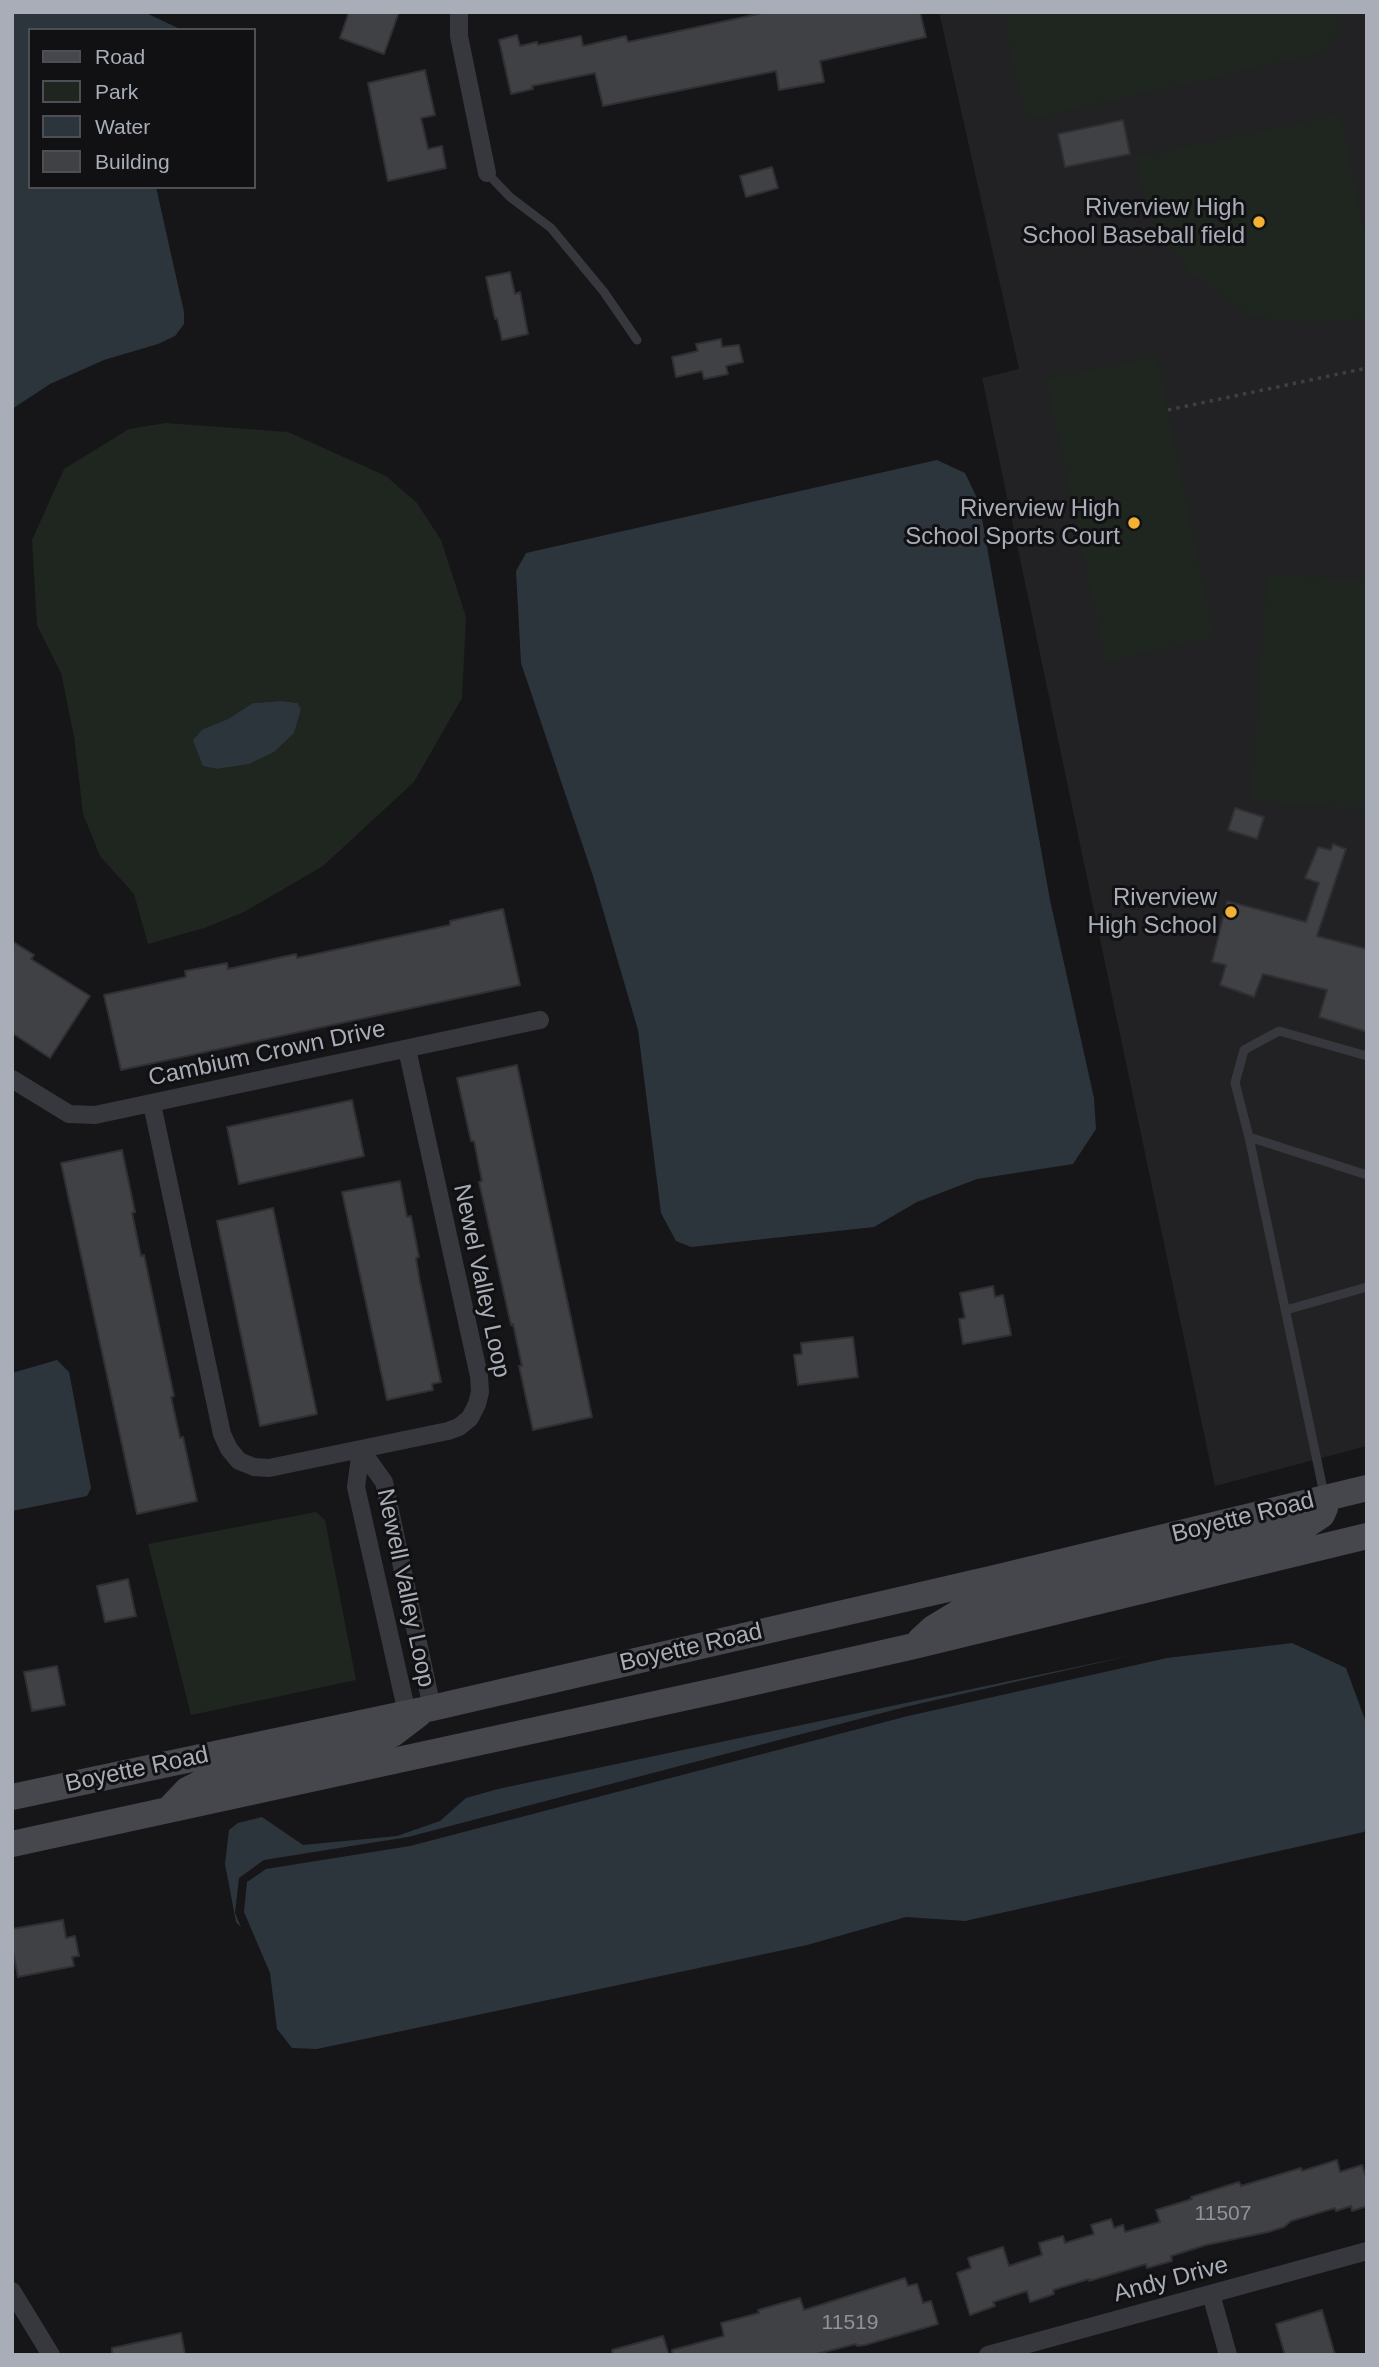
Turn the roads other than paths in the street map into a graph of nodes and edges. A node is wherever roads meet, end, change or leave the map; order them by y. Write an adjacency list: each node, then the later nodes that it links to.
1 (459, 12): 2 (street)
2 (487, 173): 3 (lane)
3 (637, 340)
4 (540, 1020): 5 (street, Cambium Crown Drive)
5 (407, 1049): 8 (street, Cambium Crown Drive); 13 (street, Newel Valley Loop)
6 (1367, 1056): 9 (lane)
7 (12, 1079): 8 (street, Cambium Crown Drive)
8 (152, 1104): 13 (street, Newel Valley Loop)
9 (1249, 1137): 10 (lane); 12 (lane)
10 (1367, 1175)
11 (1367, 1287): 12 (lane)
12 (1286, 1310): 15 (lane)
13 (361, 1450): 18 (street, Newell Valley Loop); 18 (street, Newell Valley Loop)
14 (1367, 1488): 15 (main road, Boyette Road)
15 (1325, 1498): 17 (main road); 18 (main road, Boyette Road)
16 (1367, 1536): 17 (main road, Boyette Road)
17 (914, 1646): 20 (main road, Boyette Road)
18 (421, 1710): 19 (main road, Boyette Road); 20 (main road)
19 (12, 1797)
20 (168, 1811): 21 (main road, Boyette Road)
21 (12, 1844)
22 (1367, 2251): 24 (street, Andy Drive)
23 (12, 2291): 25 (street)
24 (1211, 2294): 26 (street, Andy Drive); 27 (street)
25 (51, 2355)
26 (988, 2355)
27 (1228, 2355)

